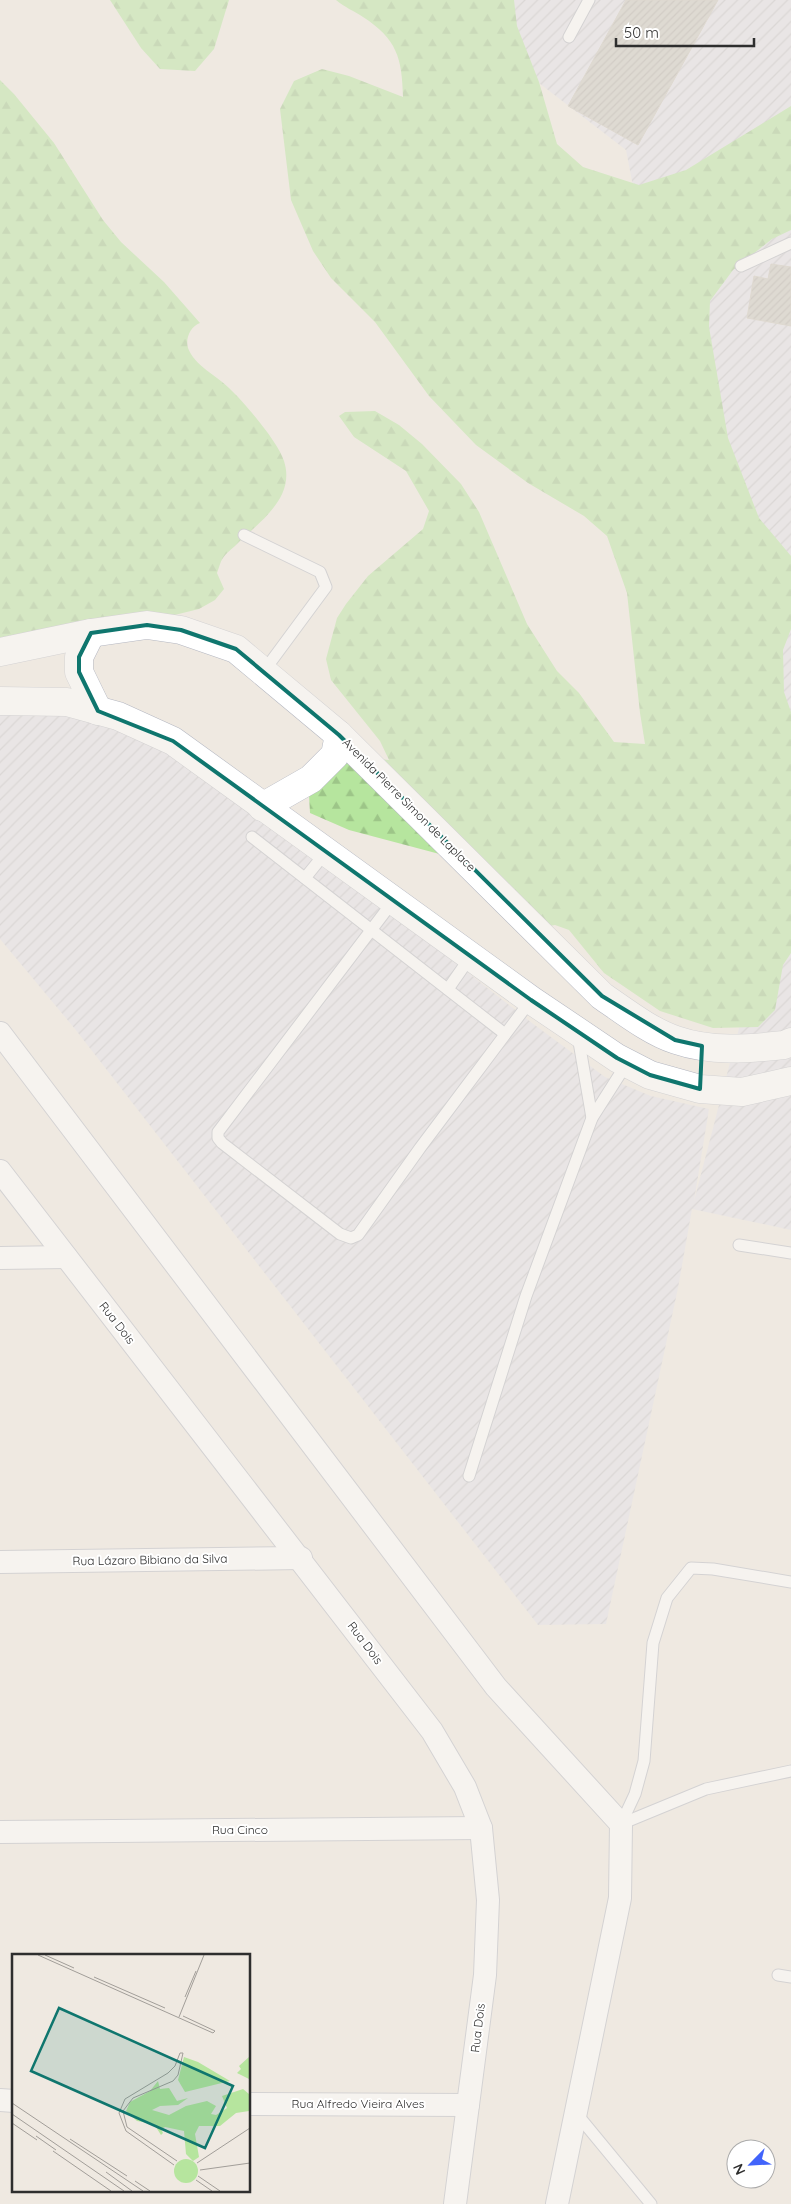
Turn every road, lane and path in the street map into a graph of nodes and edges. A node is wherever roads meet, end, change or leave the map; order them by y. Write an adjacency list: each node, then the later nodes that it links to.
1 (590, 0): 2 (lane)
2 (569, 37)
3 (791, 243): 4 (lane)
4 (741, 266)
5 (244, 535): 8 (lane)
6 (91, 633): 7 (street, Avenida Pierre Simon de Laplace); 8 (street, Avenida Pierre Simon de Laplace); 10 (street)
7 (0, 652)
8 (264, 671): 11 (street, Avenida Pierre Simon de Laplace)
9 (0, 701): 10 (street)
10 (98, 711): 12 (street)
11 (339, 735): 12 (street); 25 (street, Avenida Pierre Simon de Laplace)
12 (262, 807): 14 (street)
13 (252, 837): 15 (lane)
14 (326, 852): 15 (lane); 16 (street)
15 (305, 878): 17 (lane)
16 (394, 900): 17 (lane); 18 (street)
17 (372, 931): 19 (lane); 23 (lane)
18 (471, 956): 19 (lane); 20 (street)
19 (448, 989): 23 (lane)
20 (531, 1000): 21 (street); 23 (lane)
21 (577, 1031): 26 (street); 29 (lane)
22 (0, 1033): 40 (street)
23 (505, 1034)
24 (791, 1042): 25 (street, Avenida Pierre Simon de Laplace)
25 (702, 1046): 28 (street)
26 (627, 1063): 28 (street); 29 (lane)
27 (791, 1081): 28 (street)
28 (700, 1089)
29 (592, 1118): 35 (lane)
30 (0, 1171): 33 (street, Rua Dois)
31 (739, 1245): 32 (lane)
32 (791, 1253)
33 (66, 1257): 34 (street); 36 (street, Rua Dois)
34 (0, 1258)
35 (469, 1476)
36 (300, 1558): 37 (street, Rua Lázaro Bibiano da Silva); 41 (street, Rua Dois)
37 (0, 1562)
38 (791, 1582): 40 (lane)
39 (791, 1771): 40 (lane)
40 (621, 1824): 47 (street)
41 (481, 1828): 42 (street, Rua Cinco); 46 (street, Rua Dois)
42 (0, 1832)
43 (778, 1975): 44 (lane)
44 (791, 1977)
45 (250, 2104): 46 (street, Rua Alfredo Vieira Alves)
46 (468, 2105): 48 (street, Rua Dois)
47 (576, 2113): 49 (street); 50 (lane)
48 (455, 2204)
49 (557, 2204)
50 (651, 2204)

